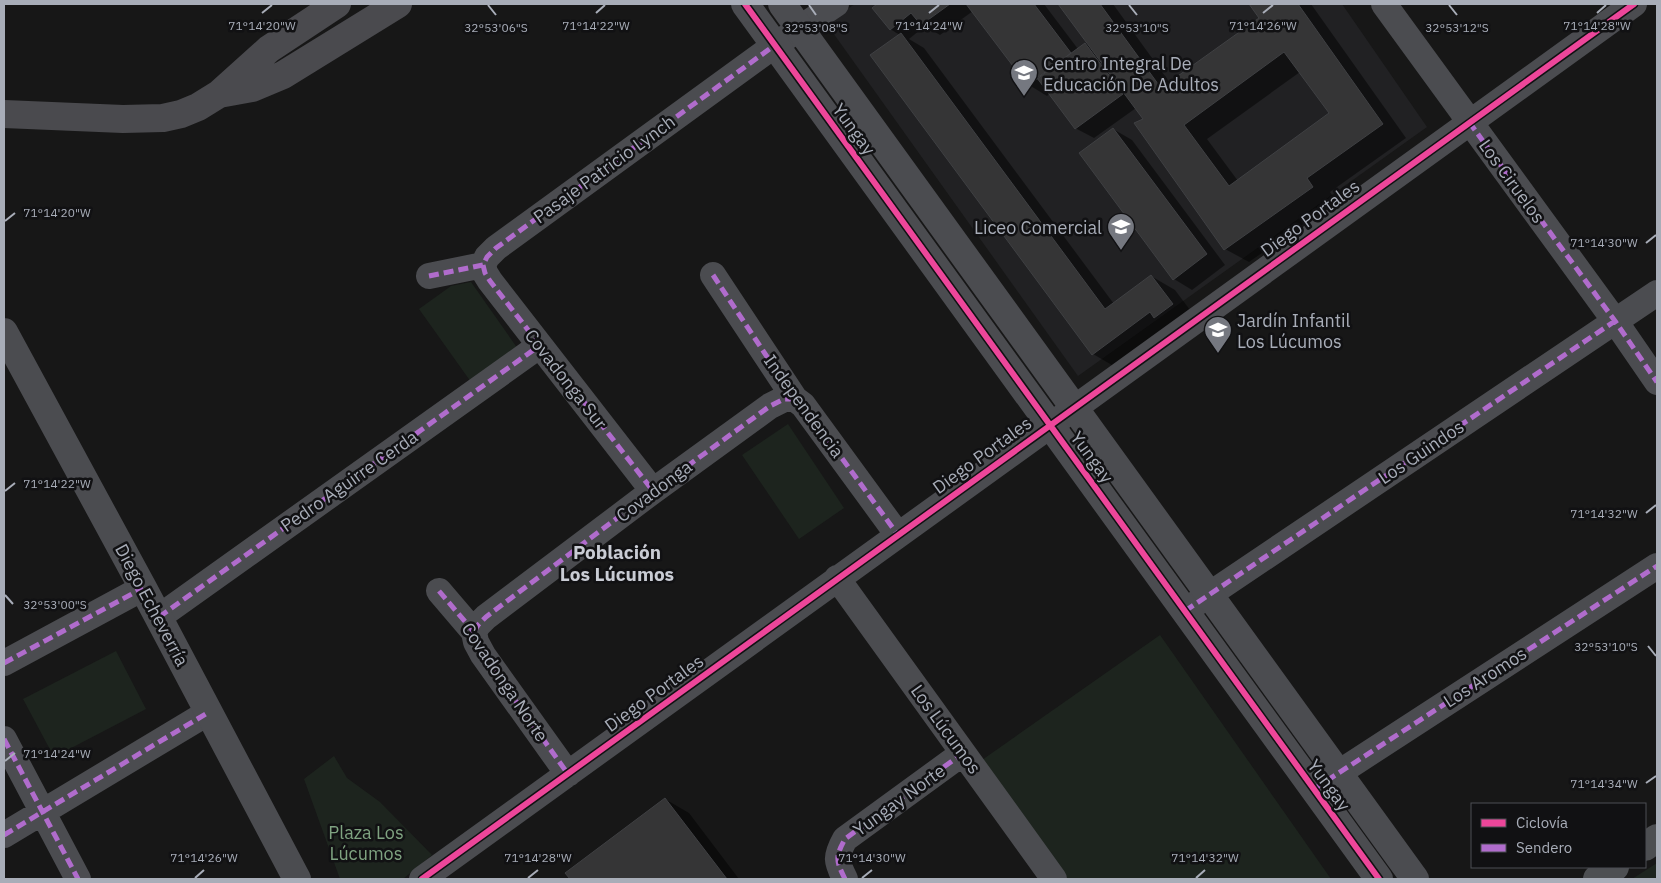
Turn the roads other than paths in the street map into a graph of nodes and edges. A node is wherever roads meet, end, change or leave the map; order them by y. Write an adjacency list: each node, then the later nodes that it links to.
1 (337, 4): 10 (main road)
2 (398, 4): 10 (main road)
3 (744, 4): 9 (street, Yungay)
4 (782, 4): 8 (street, Yungay)
5 (836, 4): 8 (street, Pasaje Patricio Lynch)
6 (1384, 4): 12 (street, Los Ciruelos)
7 (1634, 4): 12 (street, Diego Portales)
8 (800, 28): 9 (street, Pasaje Patricio Lynch); 22 (street, Yungay)
9 (775, 45): 13 (street, Pasaje Patricio Lynch); 23 (street, Yungay)
10 (219, 94): 11 (main road)
11 (4, 114)
12 (1469, 122): 17 (street, Los Ciruelos); 22 (street, Diego Portales)
13 (483, 265): 15 (street); 19 (street, Covadonga Sur)
14 (714, 275): 21 (street, Independencia)
15 (429, 276)
16 (1657, 293): 17 (street, Los Guindos)
17 (1615, 321): 20 (street, Los Ciruelos); 30 (street, Los Guindos)
18 (4, 332): 28 (street, Diego Echeverría)
19 (539, 346): 24 (street, Covadonga Sur); 32 (street, Pedro Aguirre Cerda)
20 (1657, 382)
21 (794, 399): 24 (street, Covadonga); 25 (street, Independencia)
22 (1074, 407): 23 (street, Diego Portales); 30 (street, Yungay)
23 (1050, 425): 25 (street, Diego Portales); 31 (street, Yungay)
24 (653, 491): 33 (street, Covadonga)
25 (898, 535): 27 (street, Diego Portales)
26 (1657, 566): 38 (street, Los Aromos)
27 (838, 578): 37 (street, Los Lúcumos); 39 (street, Diego Portales)
28 (143, 588): 32 (street, Diego Echeverría); 34 (street)
29 (439, 591): 33 (street, Covadonga Norte)
30 (1210, 594): 31 (street, Los Guindos); 38 (street, Yungay)
31 (1185, 611): 40 (street, Yungay)
32 (159, 617): 35 (street, Diego Echeverría)
33 (474, 632): 39 (street, Covadonga Norte)
34 (4, 663)
35 (209, 712): 41 (street); 47 (street, Diego Echeverría)
36 (4, 739): 41 (street)
37 (963, 753): 49 (street, Yungay Norte); 50 (street, Los Lúcumos)
38 (1338, 773): 40 (street, Los Aromos); 52 (street, Yungay)
39 (568, 774): 48 (street, Diego Portales)
40 (1314, 789): 51 (street, Yungay)
41 (43, 812): 42 (street); 46 (street)
42 (4, 835)
43 (1657, 838): 44 (main road)
44 (1646, 846)
45 (1614, 868): 53 (main road)
46 (78, 879)
47 (298, 879)
48 (422, 879)
49 (845, 879)
50 (1054, 879)
51 (1379, 879)
52 (1416, 879)
53 (1597, 879)

